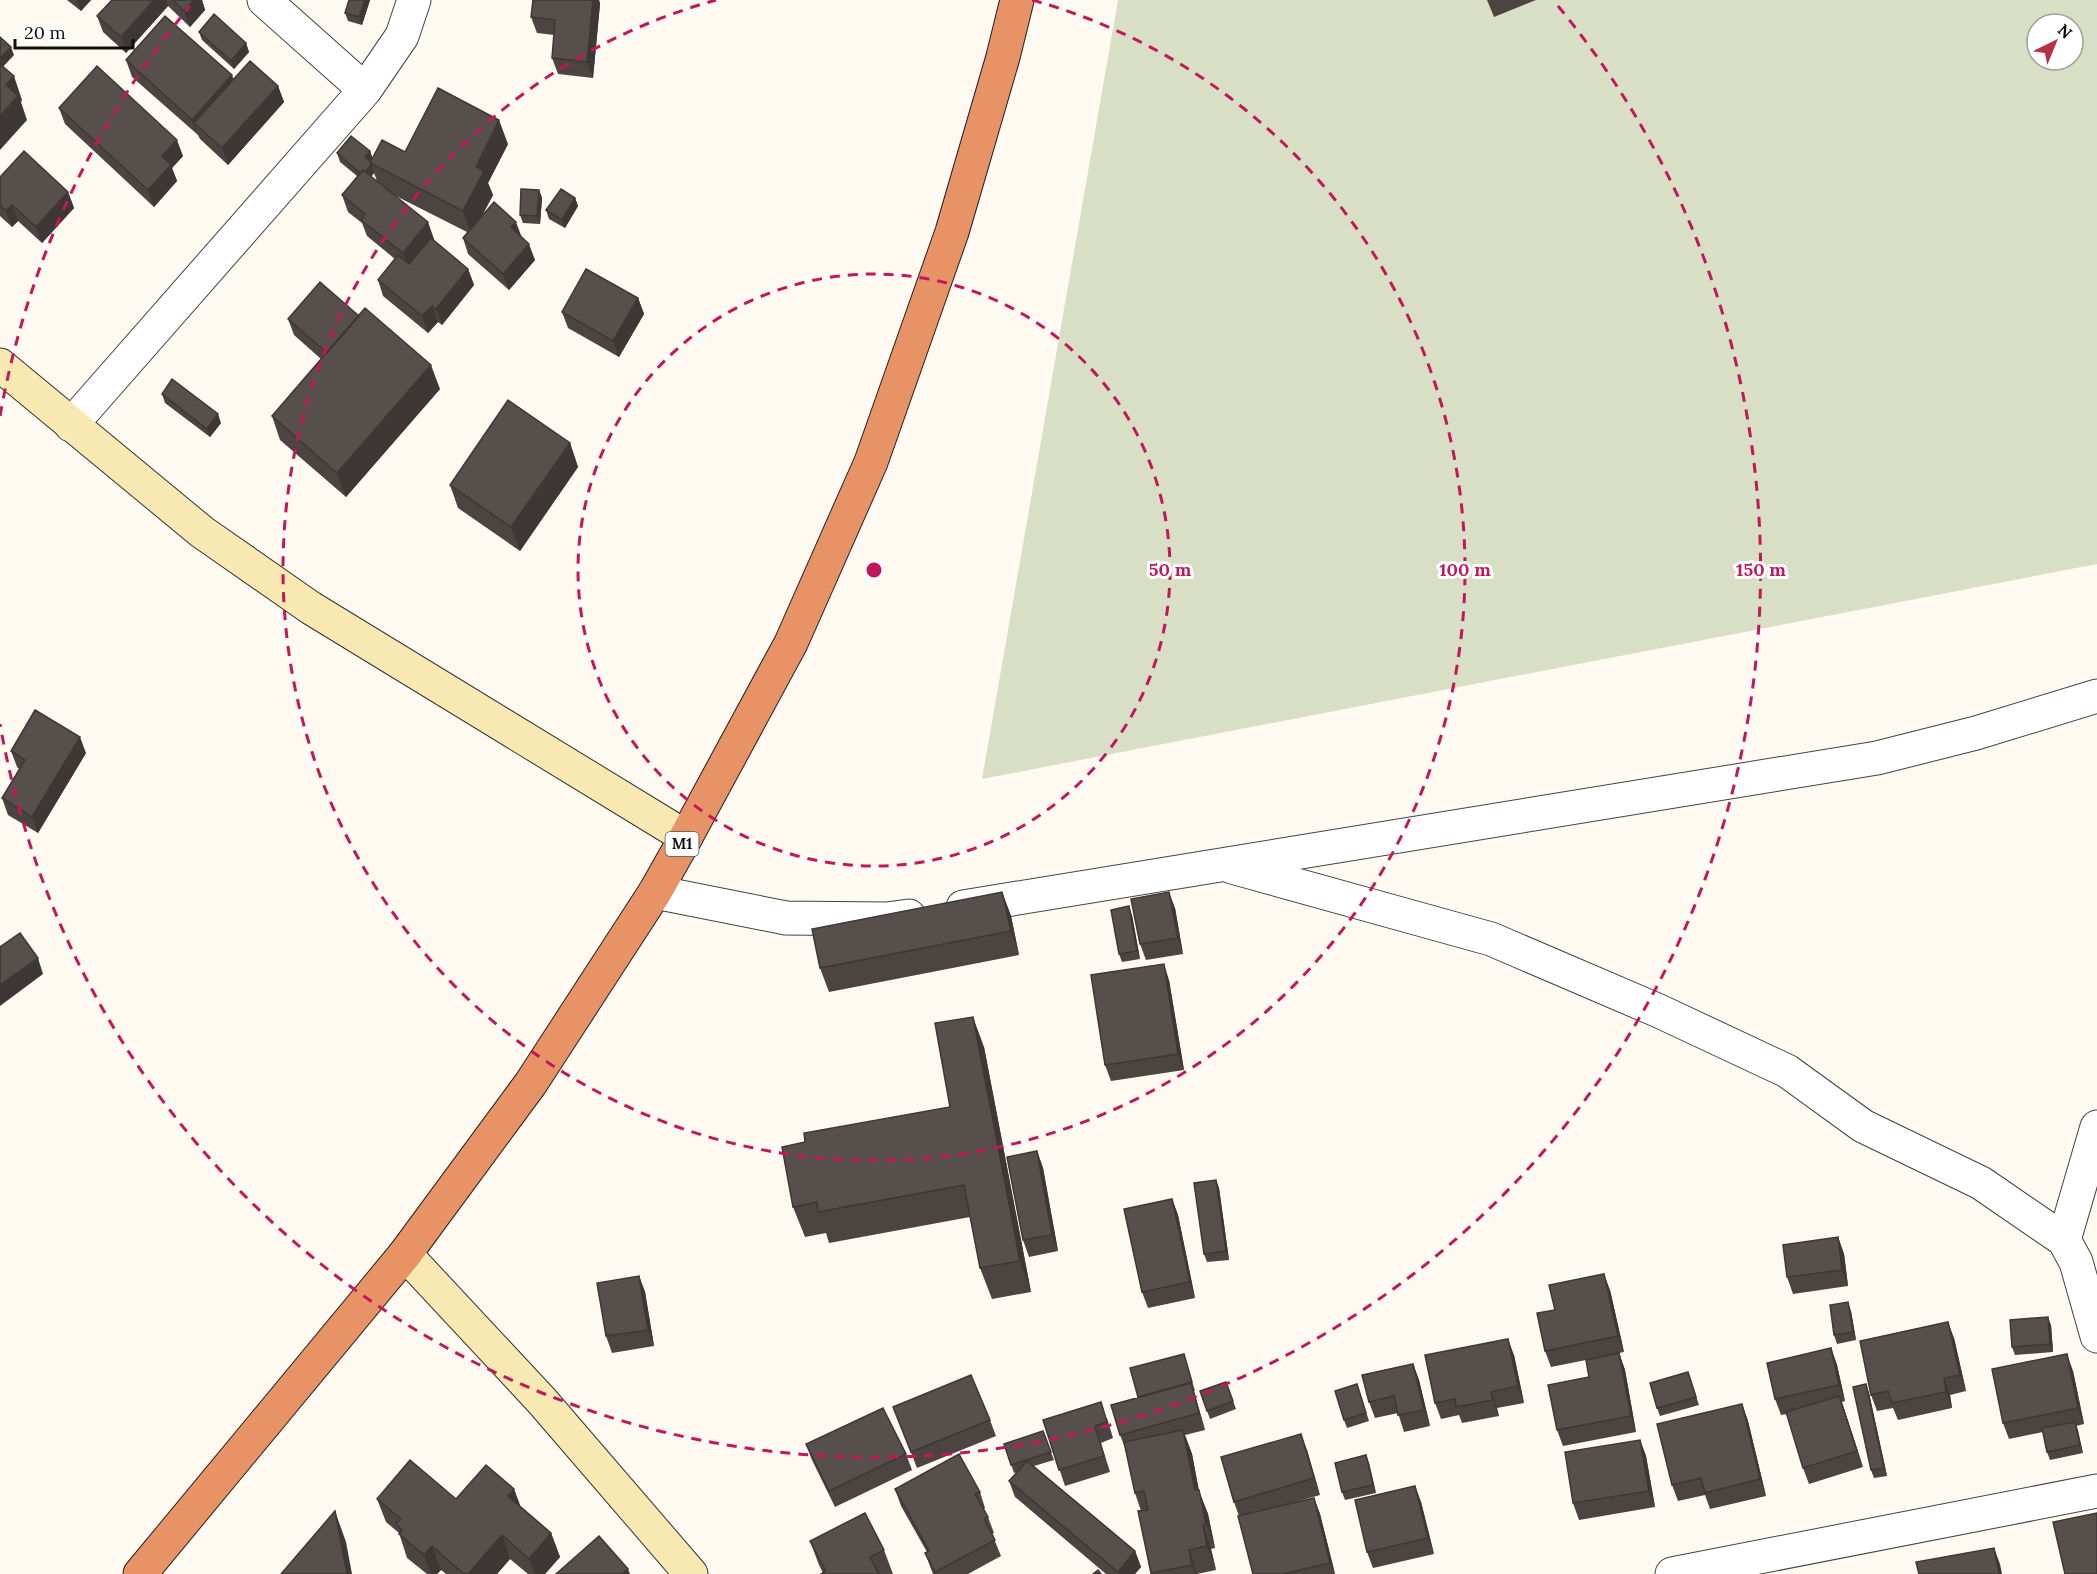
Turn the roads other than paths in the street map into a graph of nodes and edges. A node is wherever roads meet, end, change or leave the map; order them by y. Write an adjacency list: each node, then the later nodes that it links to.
1 (264, 0): 4 (street)
2 (414, 0): 4 (street)
3 (1017, 0): 8 (highway, M1)
4 (364, 90): 6 (street)
5 (0, 365): 6 (street)
6 (70, 425): 8 (street)
7 (2097, 696): 9 (street)
8 (686, 837): 10 (highway, M1)
9 (1222, 864): 10 (street); 12 (street)
10 (656, 892): 13 (highway, M1)
11 (2097, 1127): 12 (street)
12 (2064, 1240): 14 (street)
13 (405, 1254): 16 (highway, M1); 17 (street)
14 (2097, 1336)
15 (2097, 1491): 18 (street)
16 (140, 1574)
17 (691, 1574)
18 (1672, 1574)

